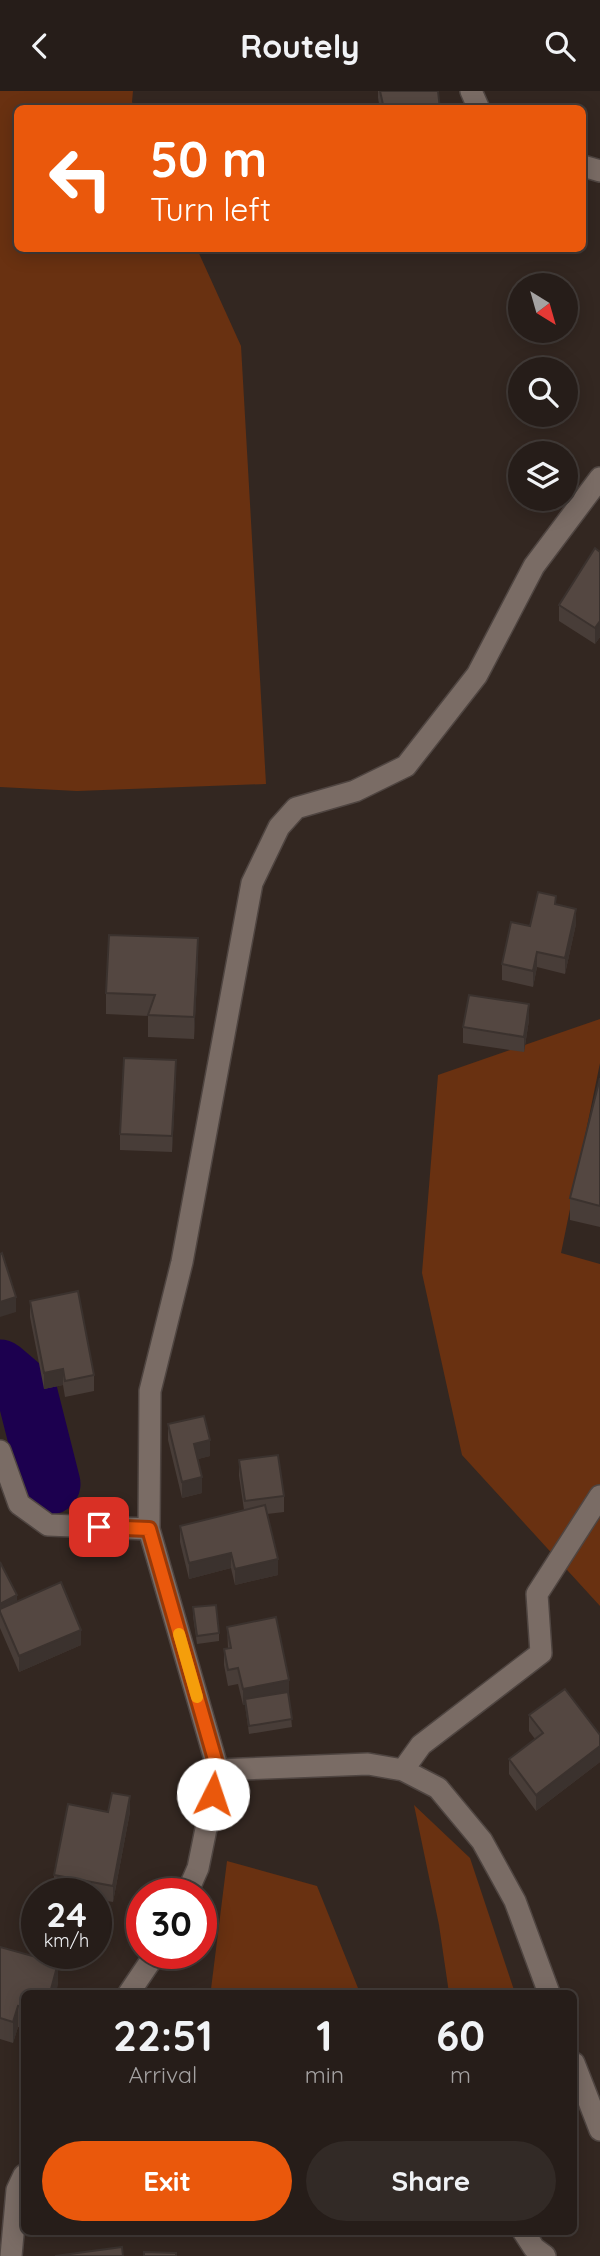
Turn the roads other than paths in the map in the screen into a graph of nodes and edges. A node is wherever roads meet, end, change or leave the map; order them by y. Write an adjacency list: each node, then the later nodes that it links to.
1 (600, 478): 4 (street)
2 (0, 1451): 4 (street)
3 (600, 1496): 6 (street)
4 (149, 1529): 5 (street)
5 (218, 1770): 6 (street); 7 (street)
6 (403, 1770): 10 (street)
7 (194, 1878)
8 (145, 1969): 9 (street)
9 (131, 1990)
10 (548, 1990)
11 (577, 2071): 12 (street)
12 (600, 2130)
13 (21, 2181): 15 (street)
14 (526, 2235): 16 (street)
15 (11, 2256)
16 (545, 2256)

